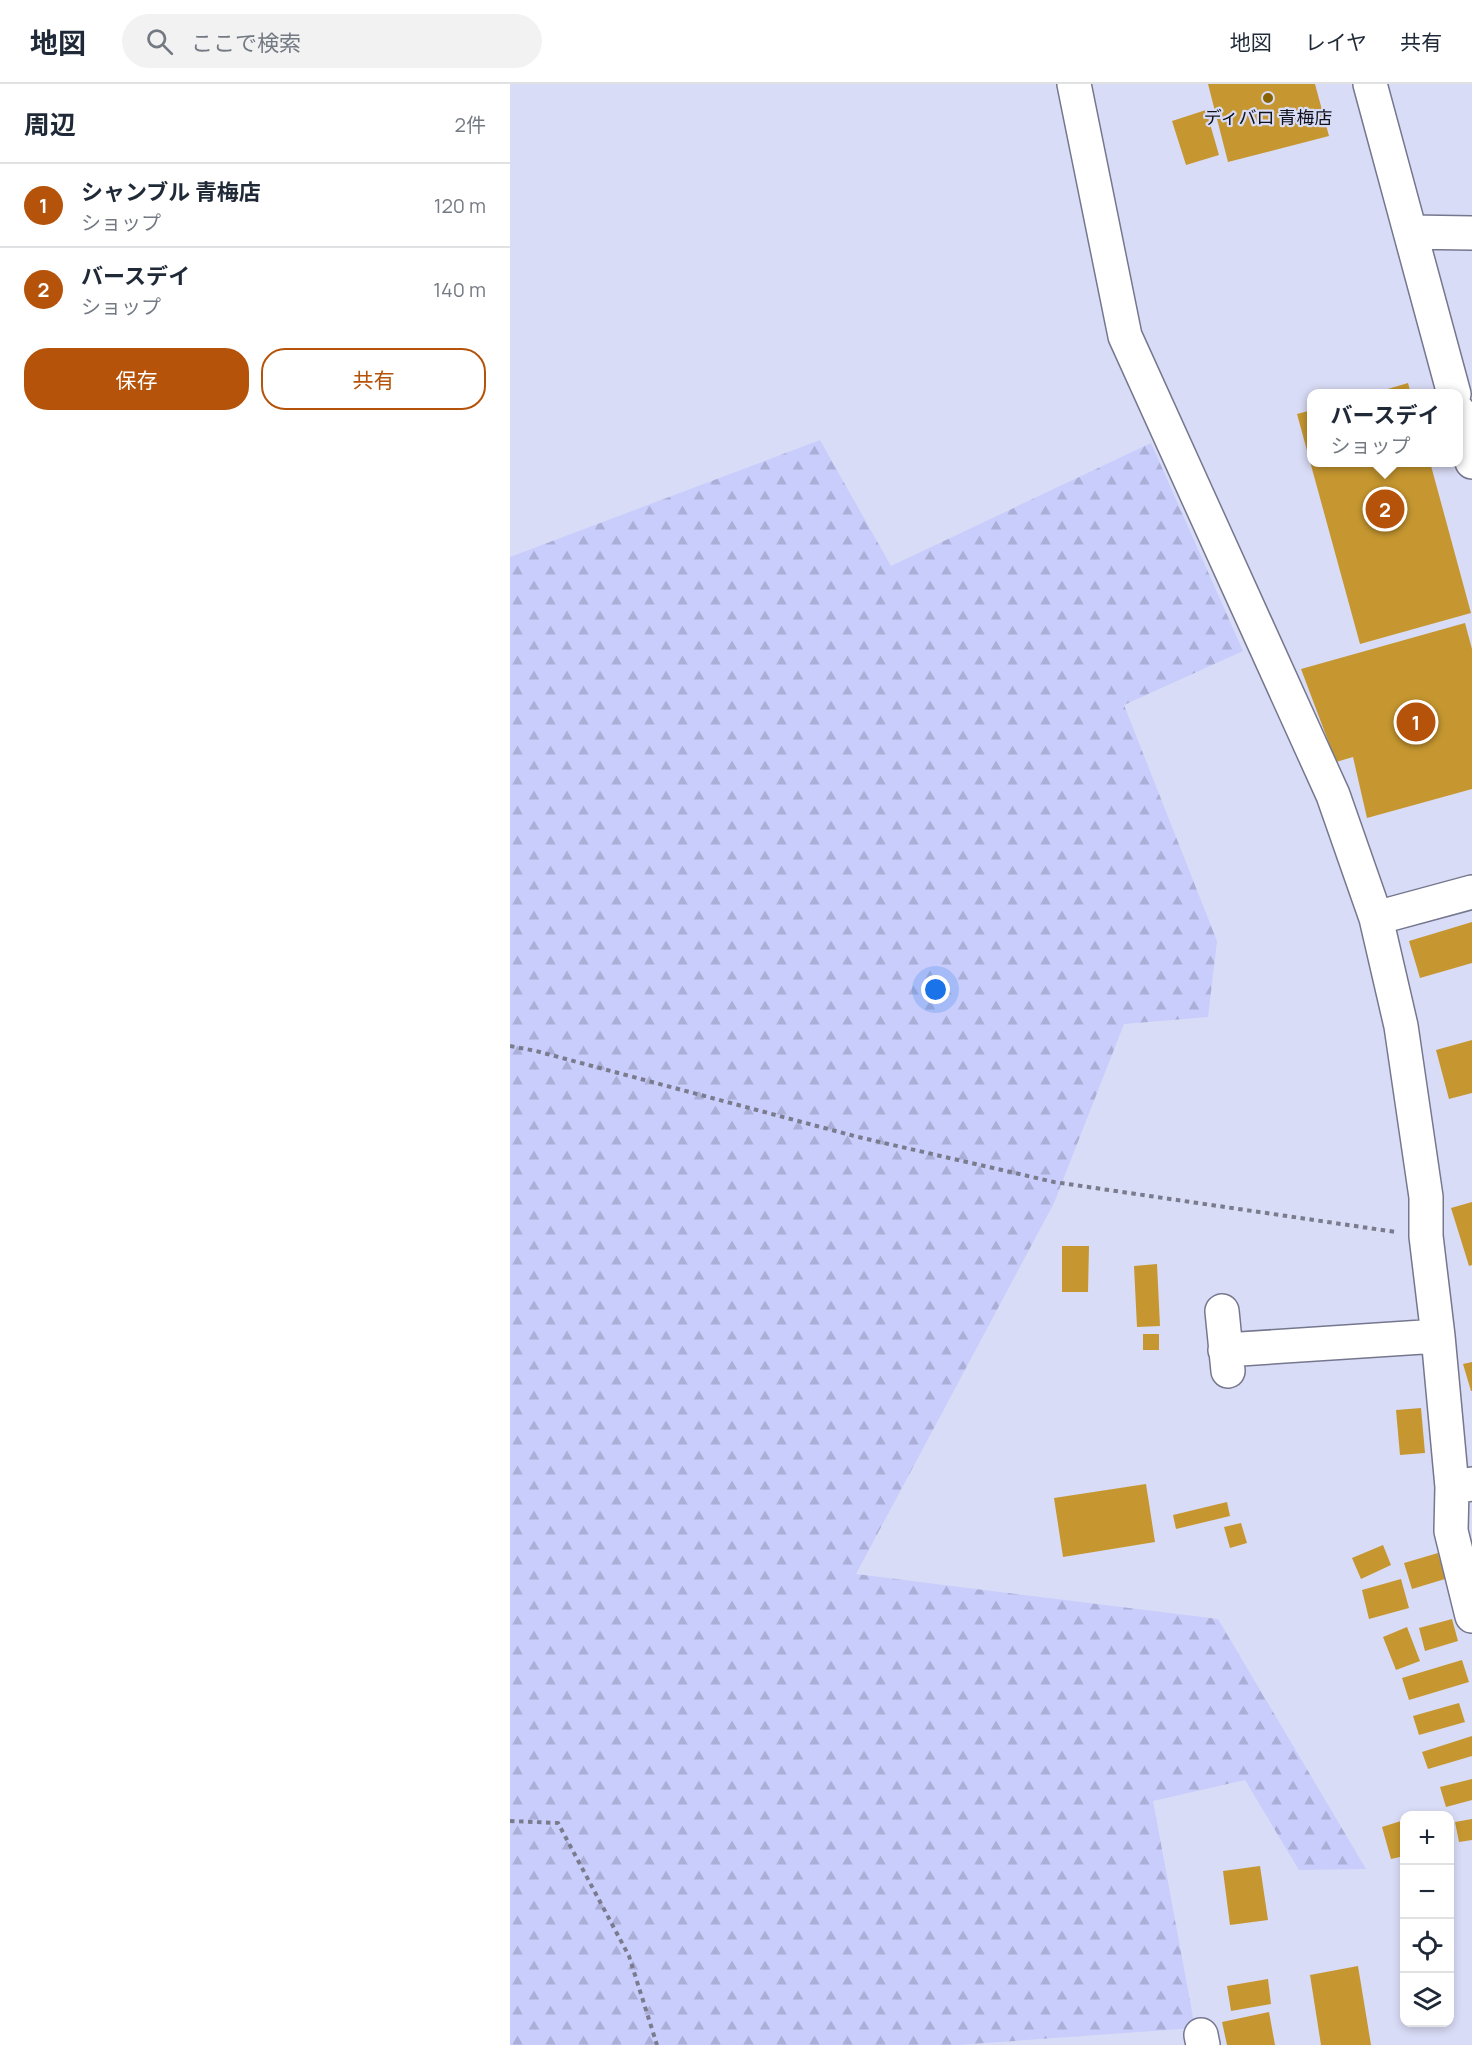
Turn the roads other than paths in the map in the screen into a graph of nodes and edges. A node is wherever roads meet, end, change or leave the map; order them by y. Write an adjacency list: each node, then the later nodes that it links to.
1 (1074, 84): 9 (street)
2 (1370, 84): 3 (street)
3 (1410, 232): 4 (street); 5 (street)
4 (1472, 233)
5 (1453, 389)
6 (1463, 429): 7 (street)
7 (1472, 462)
8 (1472, 892): 9 (street)
9 (1376, 918): 11 (street)
10 (1222, 1311): 11 (street)
11 (1438, 1336): 12 (street)
12 (1462, 1485): 13 (street)
13 (1472, 1616)

